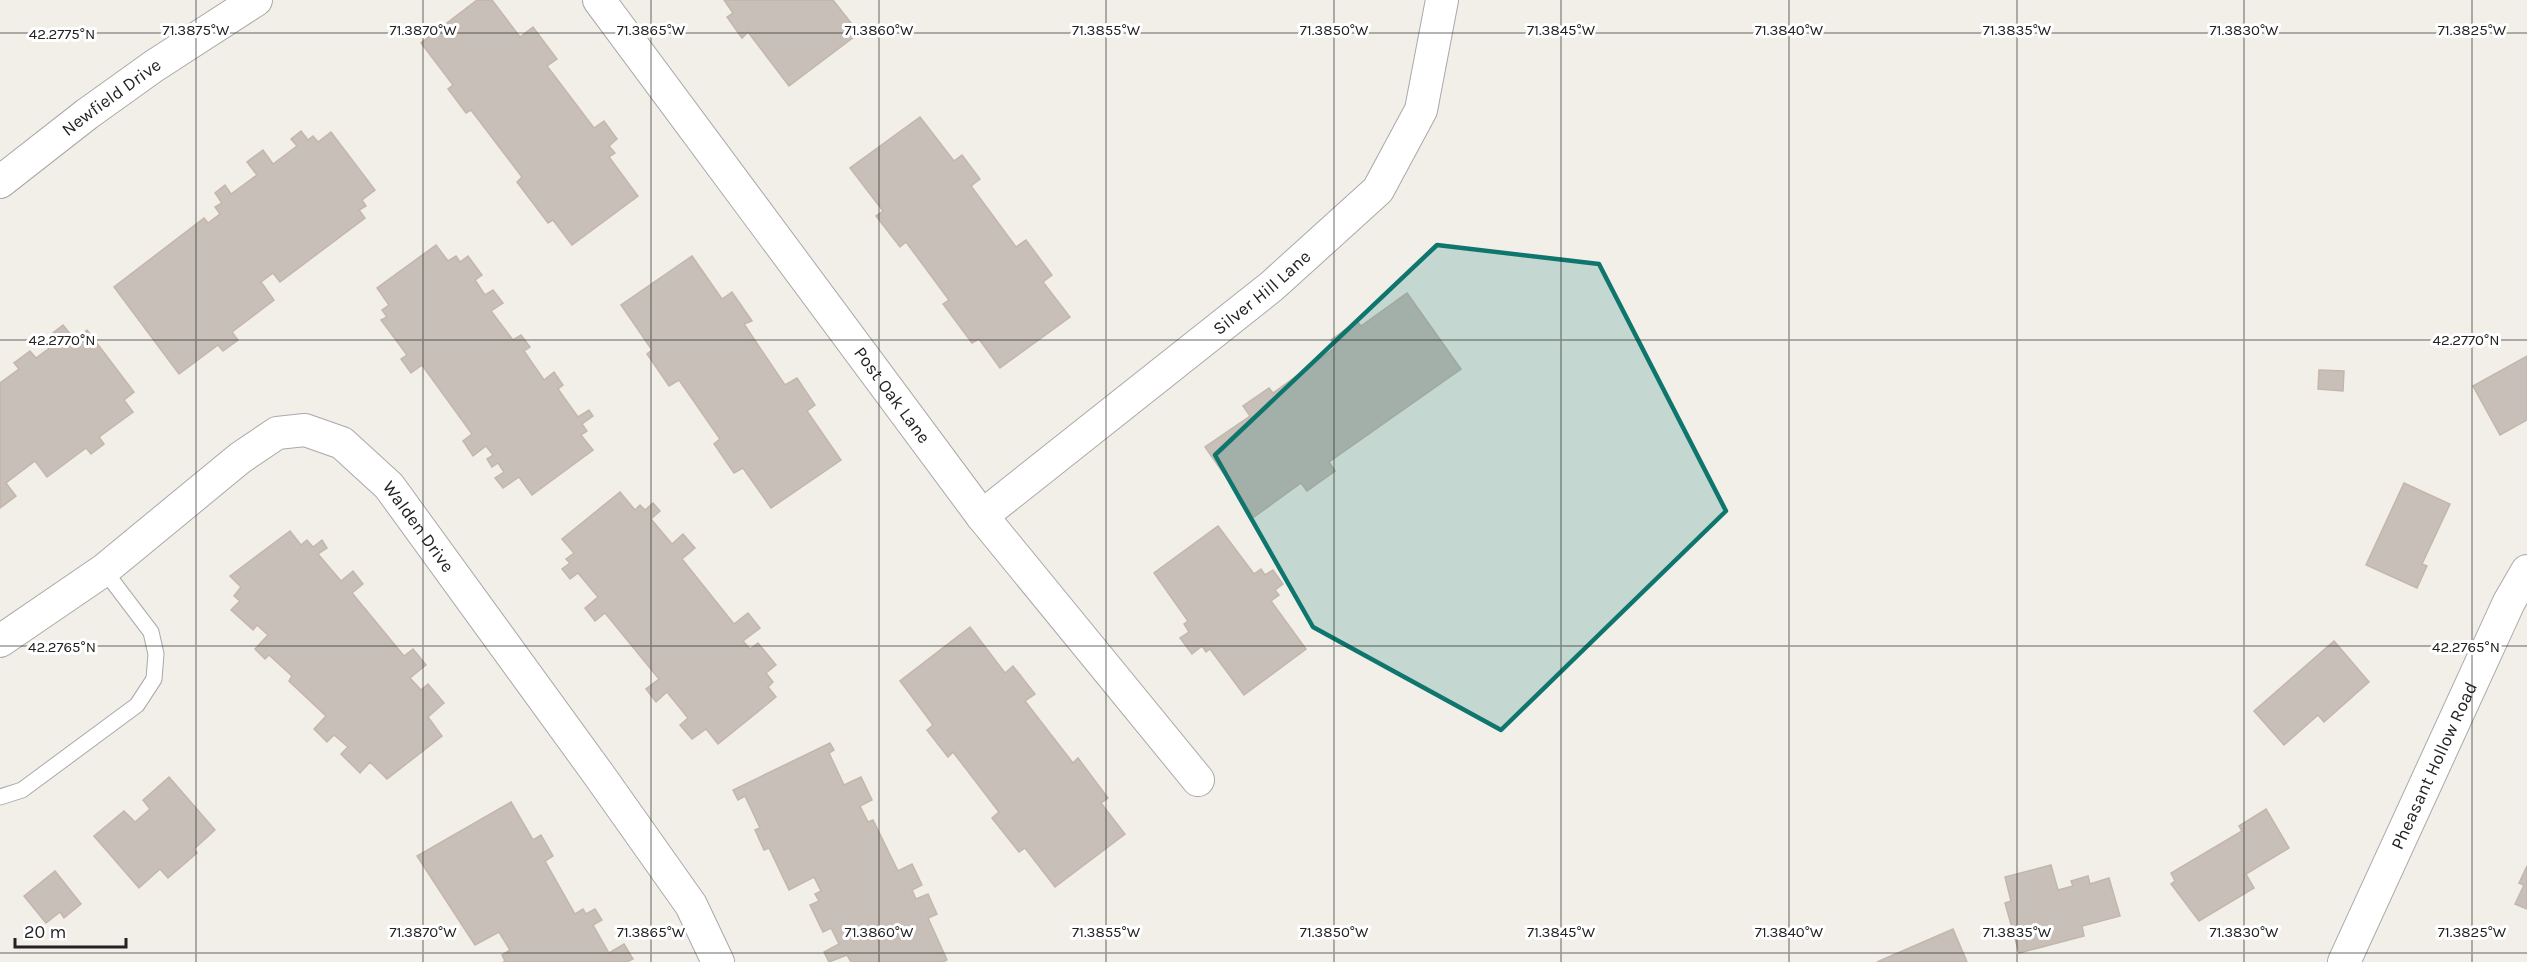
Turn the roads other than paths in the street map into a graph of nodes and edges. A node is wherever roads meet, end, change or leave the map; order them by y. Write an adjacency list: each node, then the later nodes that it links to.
1 (256, 0): 4 (street, Newfield Drive)
2 (599, 0): 5 (street, Post Oak Lane)
3 (1442, 0): 5 (street, Silver Hill Lane)
4 (0, 182)
5 (981, 516): 9 (street, Post Oak Lane)
6 (104, 570): 8 (street, Walden Drive); 10 (lane); 11 (street, Walden Drive)
7 (2527, 571): 12 (street, Pheasant Hollow Road)
8 (0, 641)
9 (1198, 780)
10 (0, 798)
11 (718, 962)
12 (2344, 962)

